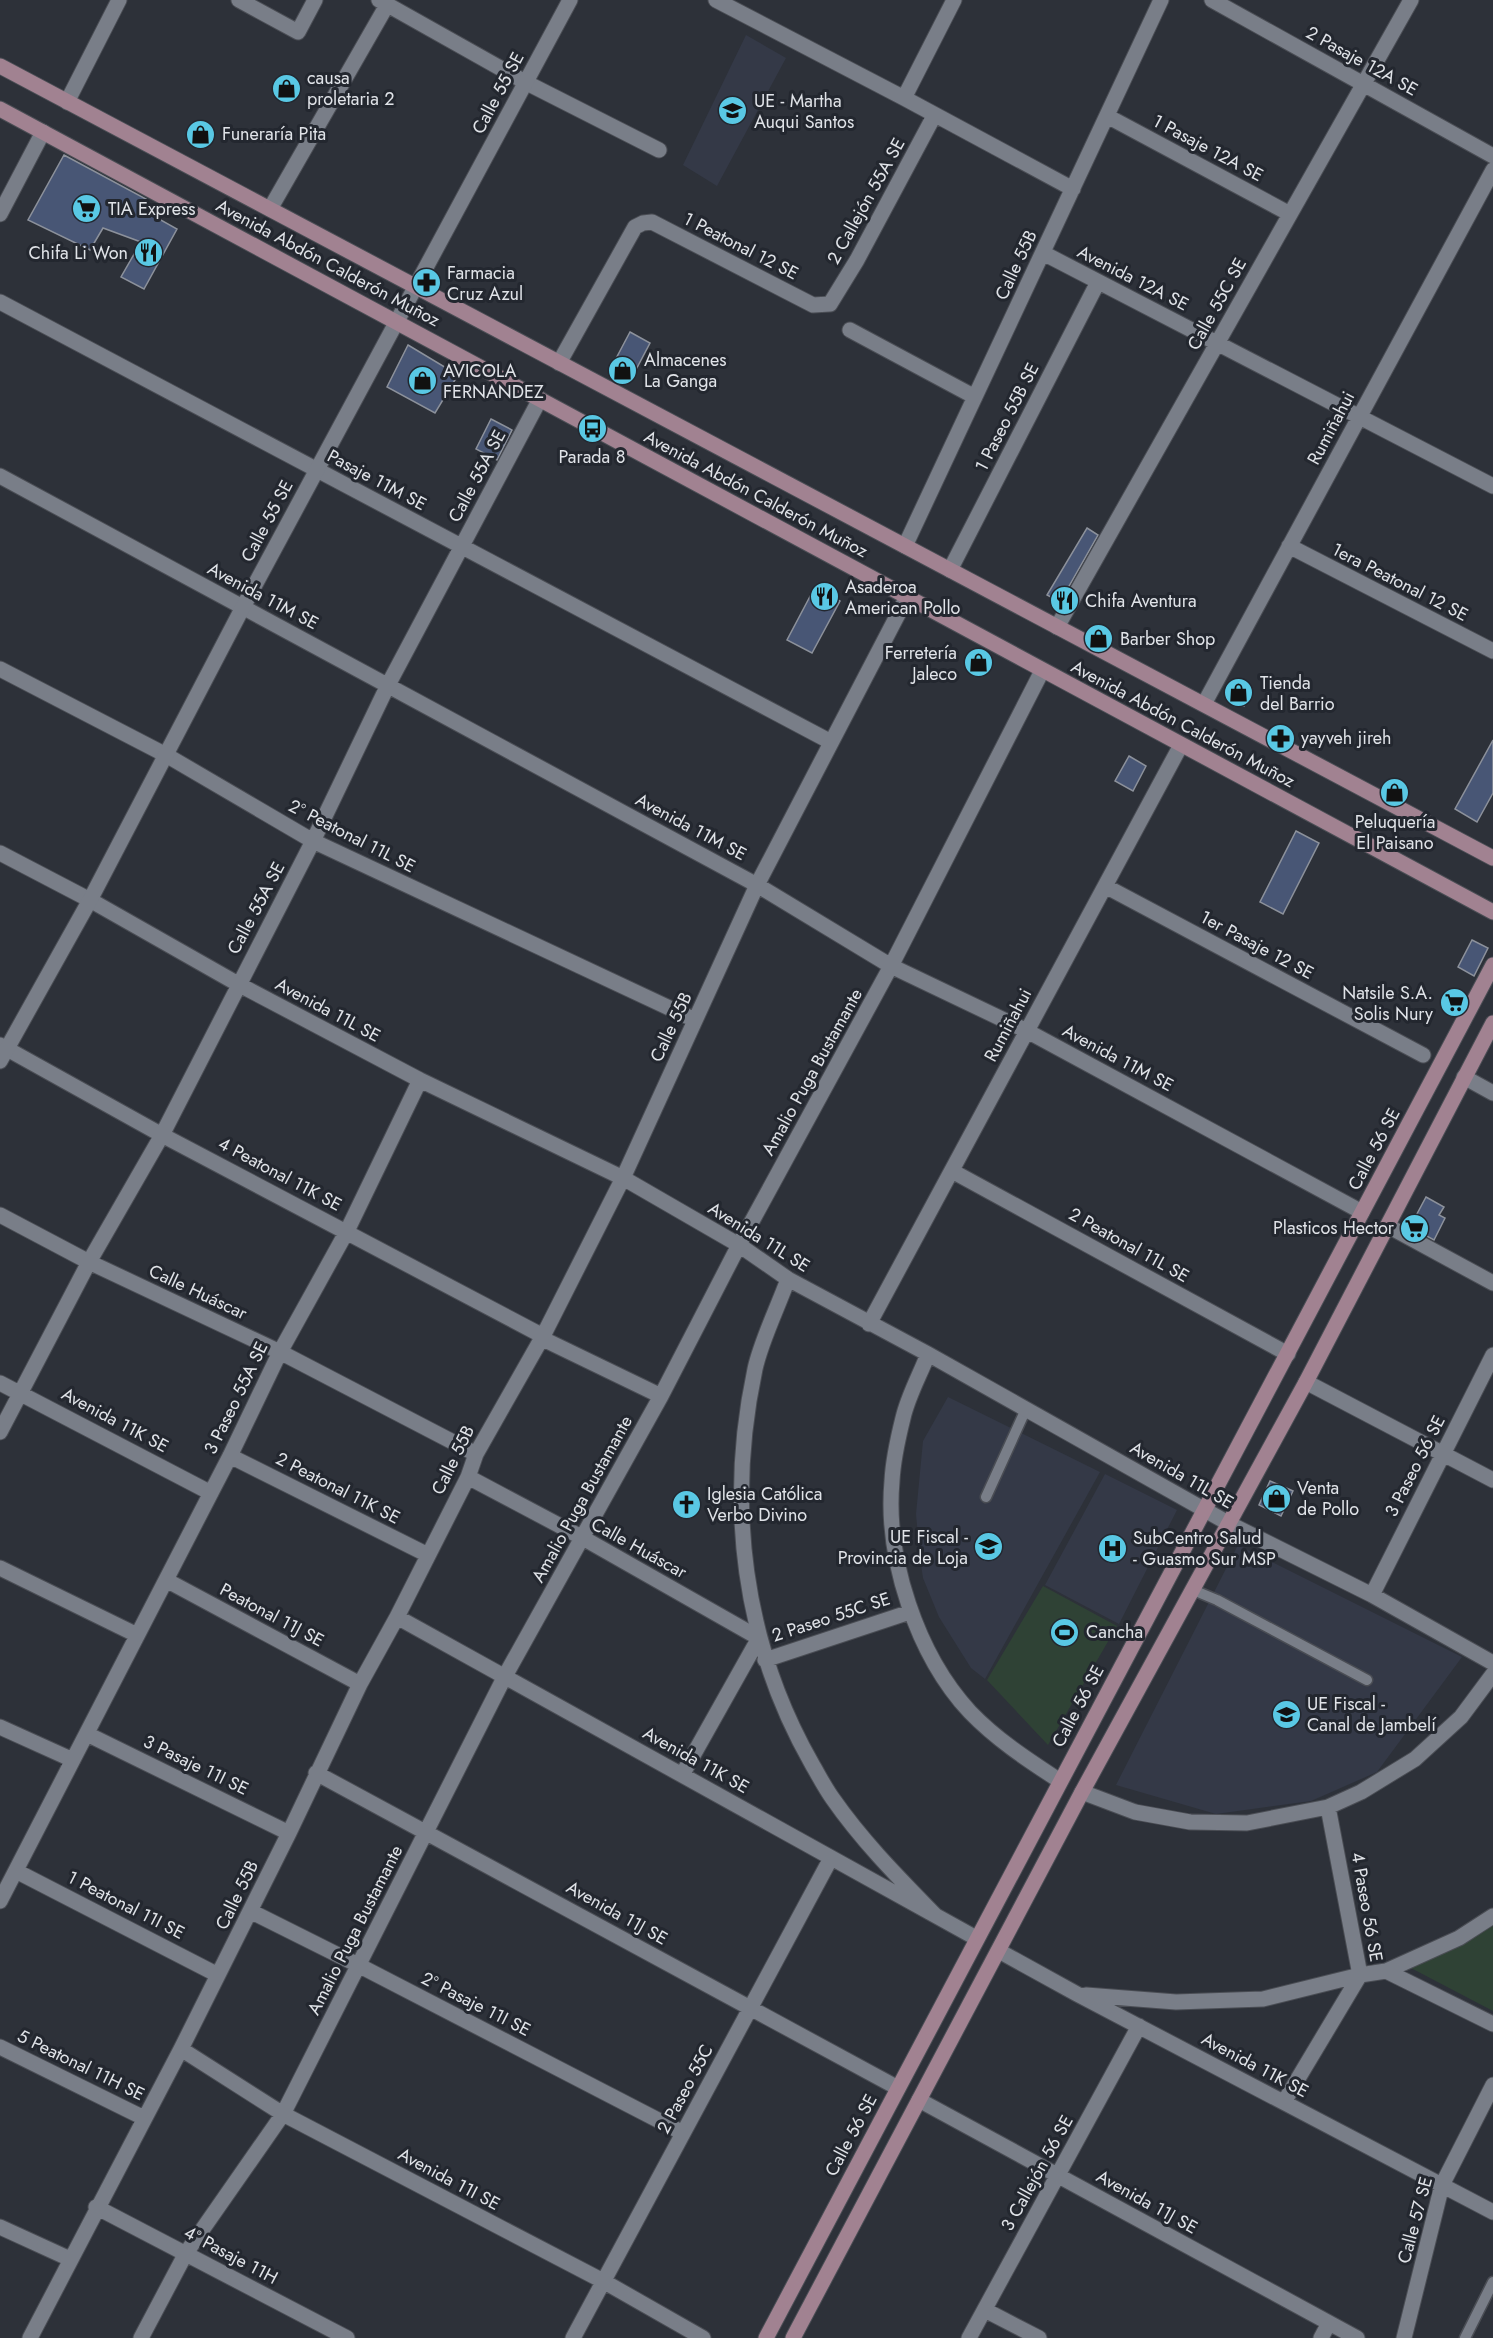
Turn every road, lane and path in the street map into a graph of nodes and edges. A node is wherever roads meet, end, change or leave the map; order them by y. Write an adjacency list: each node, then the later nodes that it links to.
1 (119, 0): 15 (street)
2 (239, 0): 3 (street)
3 (315, 0)
4 (570, 0): 12 (street, Calle 55 SE)
5 (716, 0): 14 (street)
6 (954, 0): 14 (street)
7 (1161, 0): 18 (street, Calle 55B)
8 (1212, 0): 13 (street, 2 Pasaje 12A SE)
9 (1411, 0): 13 (street, Calle 55C SE)
10 (383, 2): 12 (street); 25 (street)
11 (0, 66): 15 (main road, Avenida Abdón Calderón Muñoz)
12 (525, 82): 20 (street); 30 (street, Calle 55 SE)
13 (1363, 84): 21 (street, 2 Pasaje 12A SE); 27 (street, Calle 55C SE)
14 (904, 98): 17 (street)
15 (67, 102): 25 (main road, Avenida Abdón Calderón Muñoz)
16 (0, 109): 19 (main road, Avenida Abdón Calderón Muñoz)
17 (934, 116): 23 (street); 32 (street, 2 Callejón 55A SE)
18 (1107, 116): 23 (street, Calle 55B); 27 (street, 1 Pasaje 12A SE)
19 (43, 132): 26 (street); 33 (main road, Avenida Abdón Calderón Muñoz)
20 (659, 150)
21 (1493, 156)
22 (1493, 170): 24 (street, Rumiñahui)
23 (1072, 189): 28 (street, Calle 55B)
24 (1488, 189): 39 (street, Rumiñahui)
25 (270, 209): 30 (main road, Avenida Abdón Calderón Muñoz)
26 (0, 214)
27 (1290, 214): 35 (street, Calle 55C SE)
28 (1043, 253): 29 (street, Avenida 12A SE); 37 (street, Calle 55B)
29 (1098, 282): 35 (street, Avenida 12A SE); 46 (street, 1 Paseo 55B SE)
30 (416, 286): 33 (street, Calle 55 SE); 36 (main road, Avenida Abdón Calderón Muñoz)
31 (0, 302): 40 (street, Pasaje 11M SE)
32 (830, 304): 36 (street, 1 Peatonal 12 SE)
33 (396, 322): 38 (main road, Avenida Abdón Calderón Muñoz); 40 (street, Calle 55 SE)
34 (850, 330): 37 (street)
35 (1217, 343): 39 (street, Avenida 12A SE); 49 (street, Calle 55C SE)
36 (559, 363): 44 (main road, Avenida Abdón Calderón Muñoz)
37 (975, 397): 44 (street, Calle 55B)
38 (540, 399): 43 (street, Calle 55A SE); 47 (main road, Avenida Abdón Calderón Muñoz)
39 (1359, 417): 42 (street, Avenida 12A SE); 45 (street, Rumiñahui)
40 (317, 470): 43 (street, Pasaje 11M SE); 48 (street, Calle 55 SE)
41 (0, 476): 48 (street, Avenida 11M SE)
42 (1493, 486)
43 (462, 546): 53 (street, Calle 55A SE); 55 (street, Pasaje 11M SE)
44 (905, 546): 46 (main road, Avenida Abdón Calderón Muñoz)
45 (1289, 546): 50 (street, 1era Peatonal 12 SE); 54 (street, Rumiñahui)
46 (950, 570): 49 (main road, Avenida Abdón Calderón Muñoz)
47 (907, 597): 52 (main road, Avenida Abdón Calderón Muñoz); 55 (street, Calle 55B)
48 (243, 607): 53 (street, Avenida 11M SE); 57 (street, Calle 55 SE)
49 (1058, 627): 54 (main road, Avenida Abdón Calderón Muñoz)
50 (1493, 651)
51 (0, 669): 57 (street, 2° Peatonal 11L SE)
52 (1042, 671): 56 (main road, Avenida Abdón Calderón Muñoz); 66 (street, Amalio Puga Bustamante)
53 (388, 686): 58 (street, Calle 55A SE); 61 (street, Avenida 11M SE)
54 (1204, 704): 60 (main road, Avenida Abdón Calderón Muñoz)
55 (831, 742): 61 (street, Calle 55B)
56 (1181, 745): 62 (street, Rumiñahui); 64 (main road, Avenida Abdón Calderón Muñoz)
57 (166, 755): 58 (street, 2° Peatonal 11L SE); 63 (street, Calle 55 SE)
58 (313, 841): 67 (street, Calle 55A SE); 68 (street, 2° Peatonal 11L SE)
59 (0, 853): 63 (street, Avenida 11L SE)
60 (1493, 858)
61 (757, 885): 66 (street, Avenida 11M SE); 68 (street, Calle 55B)
62 (1105, 886): 70 (street, Rumiñahui); 72 (street, 1er Pasaje 12 SE)
63 (90, 900): 67 (street, Avenida 11L SE); 71 (street, Calle 55 SE)
64 (1493, 912)
65 (1493, 965): 79 (main road, Calle 56 SE)
66 (891, 966): 70 (street, Avenida 11M SE); 83 (street, Amalio Puga Bustamante)
67 (238, 984): 74 (street, Avenida 11L SE); 76 (street, Calle 55A SE)
68 (695, 1020): 78 (street, Calle 55B)
69 (1493, 1023): 73 (main road)
70 (1027, 1031): 77 (street, Rumiñahui); 79 (street, Avenida 11M SE)
71 (2, 1052): 76 (street, 4 Peatonal 11K SE)
72 (1423, 1055)
73 (1464, 1077): 75 (street); 81 (main road)
74 (420, 1080): 78 (street, Avenida 11L SE); 82 (street, 3 Paseo 55A SE)
75 (1493, 1093)
76 (162, 1135): 82 (street, 4 Peatonal 11K SE); 84 (street, Calle 55A SE)
77 (952, 1171): 87 (street, Rumiñahui); 91 (street, 2 Peatonal 11L SE)
78 (622, 1178): 83 (street, Avenida 11L SE); 88 (street, Calle 55B)
79 (1362, 1212): 91 (main road, Calle 56 SE)
80 (0, 1215): 84 (street, Calle Huáscar)
81 (1388, 1226): 86 (street); 93 (main road)
82 (347, 1231): 88 (street, 4 Peatonal 11K SE); 89 (street, 3 Paseo 55A SE)
83 (739, 1245): 85 (street, Avenida 11L SE); 96 (street, Amalio Puga Bustamante)
84 (89, 1262): 89 (street, Calle Huáscar); 95 (street, Calle 55A SE)
85 (788, 1279): 87 (street, Avenida 11L SE); 117 (street)
86 (1493, 1283)
87 (869, 1324): 90 (street, Avenida 11L SE)
88 (542, 1337): 96 (street, 4 Peatonal 11K SE); 100 (street, Calle 55B)
89 (280, 1352): 100 (street, Calle Huáscar); 101 (street, 3 Paseo 55A SE)
90 (928, 1354): 97 (street, Avenida 11L SE); 114 (street)
91 (1288, 1354): 106 (main road, Calle 56 SE)
92 (1493, 1355): 99 (street, 3 Paseo 56 SE)
93 (1306, 1382): 99 (street); 107 (main road)
94 (0, 1383): 95 (street, Avenida 11K SE)
95 (22, 1393): 98 (street, Calle 55A SE); 104 (street, Avenida 11K SE)
96 (661, 1396): 108 (street, Amalio Puga Bustamante)
97 (1026, 1409): 105 (lane); 106 (street, Avenida 11L SE)
98 (0, 1432)
99 (1443, 1453): 103 (street); 113 (street, 3 Paseo 56 SE)
100 (476, 1455): 102 (street, Calle 55B)
101 (230, 1456): 104 (street, 3 Paseo 55A SE); 109 (street, 2 Peatonal 11K SE)
102 (468, 1477): 108 (street, Calle Huáscar); 109 (street, Calle 55B)
103 (1493, 1480)
104 (211, 1493): 111 (street, 3 Paseo 55A SE)
105 (986, 1497)
106 (1204, 1509): 107 (street, Avenida 11L SE); 129 (main road, Calle 56 SE)
107 (1228, 1523): 112 (main road); 113 (street, Avenida 11L SE)
108 (583, 1538): 117 (street, Calle Huáscar); 121 (street, Amalio Puga Bustamante)
109 (428, 1555): 115 (street, Calle 55B)
110 (0, 1568): 116 (street)
111 (166, 1580): 116 (street, 3 Paseo 55A SE); 123 (street, Peatonal 11J SE)
112 (1192, 1590): 122 (lane); 130 (main road)
113 (1372, 1595): 119 (street, Avenida 11L SE)
114 (910, 1612): 118 (street, 2 Paseo 55C SE); 129 (street)
115 (397, 1617): 121 (street, Avenida 11K SE); 123 (street, Calle 55B)
116 (137, 1635): 125 (street, 3 Paseo 55A SE)
117 (759, 1638): 118 (street); 128 (street, 2 Paseo 55C SE)
118 (765, 1660): 138 (street)
119 (1493, 1663)
120 (1493, 1674): 131 (street)
121 (505, 1676): 128 (street, Avenida 11K SE); 132 (street, Amalio Puga Bustamante)
122 (1367, 1680)
123 (360, 1684): 127 (street, Calle 55B)
124 (0, 1727): 126 (street)
125 (87, 1734): 126 (street, 3 Paseo 55A SE); 133 (street, 3 Pasaje 11I SE)
126 (73, 1760): 135 (street, 3 Paseo 55A SE)
127 (316, 1773): 132 (street, Avenida 11J SE); 133 (street, Calle 55B)
128 (682, 1775): 134 (street, Avenida 11K SE)
129 (1060, 1781): 140 (main road, Calle 56 SE)
130 (1082, 1792): 131 (street); 141 (main road)
131 (1328, 1807): 145 (street, 4 Paseo 56 SE)
132 (426, 1831): 142 (street, Amalio Puga Bustamante); 147 (street, Avenida 11J SE)
133 (289, 1833): 137 (street, Calle 55B)
134 (831, 1858): 138 (street, Avenida 11K SE); 147 (street, 2 Paseo 55C)
135 (16, 1871): 136 (street, 3 Paseo 55A SE); 144 (street, 1 Peatonal 11I SE)
136 (1, 1896)
137 (250, 1911): 142 (street, 2° Pasaje 11I SE); 144 (street, Calle 55B)
138 (935, 1915): 140 (street, Avenida 11K SE)
139 (1493, 1916): 143 (street)
140 (976, 1938): 153 (main road, Calle 56 SE)
141 (999, 1951): 146 (street, Avenida 11K SE); 154 (main road)
142 (360, 1966): 156 (street, Amalio Puga Bustamante); 158 (street, 2° Pasaje 11I SE)
143 (1386, 1971): 145 (street); 148 (street)
144 (218, 1975): 151 (street, Calle 55B)
145 (1360, 1975): 146 (street); 155 (street, 4 Paseo 56 SE)
146 (1077, 1994): 149 (street, Avenida 11K SE)
147 (750, 2008): 153 (street, Avenida 11J SE); 158 (street, 2 Paseo 55C)
148 (1493, 2024)
149 (1139, 2026): 155 (street, Avenida 11K SE); 159 (street, 3 Callejón 56 SE)
150 (0, 2047): 157 (street, 5 Peatonal 11H SE)
151 (181, 2049): 156 (street, Avenida 11I SE); 157 (street, Calle 55B)
152 (1493, 2085): 160 (street, Calle 57 SE)
153 (898, 2088): 175 (main road, Calle 56 SE)
154 (919, 2100): 159 (street, Avenida 11J SE); 176 (main road)
155 (1284, 2102): 160 (street, Avenida 11K SE)
156 (283, 2114): 164 (street, Amalio Puga Bustamante); 166 (street, Avenida 11I SE)
157 (144, 2118): 161 (street, Calle 55B)
158 (683, 2133): 166 (street, 2 Paseo 55C)
159 (1058, 2175): 168 (street, 3 Callejón 56 SE); 169 (street, Avenida 11J SE)
160 (1442, 2186): 162 (street, Avenida 11K SE); 181 (street, Calle 57 SE)
161 (96, 2207): 164 (street, 4° Pasaje 11H); 165 (street, Calle 55B)
162 (1493, 2212)
163 (0, 2227): 165 (street)
164 (186, 2253): 171 (street, Amalio Puga Bustamante); 172 (street, 4° Pasaje 11H)
165 (70, 2259): 170 (street, Calle 55B)
166 (603, 2282): 173 (street, 2 Paseo 55C); 174 (street, Avenida 11I SE)
167 (1493, 2282): 182 (lane)
168 (985, 2310): 177 (street, 3 Callejón 56 SE); 178 (street)
169 (1329, 2323): 179 (street); 180 (street, Avenida 11J SE)
170 (30, 2338)
171 (141, 2338)
172 (347, 2338)
173 (573, 2338)
174 (703, 2338)
175 (766, 2338)
176 (793, 2338)
177 (969, 2338)
178 (1039, 2338)
179 (1321, 2338)
180 (1357, 2338)
181 (1404, 2338)
182 (1465, 2338)

